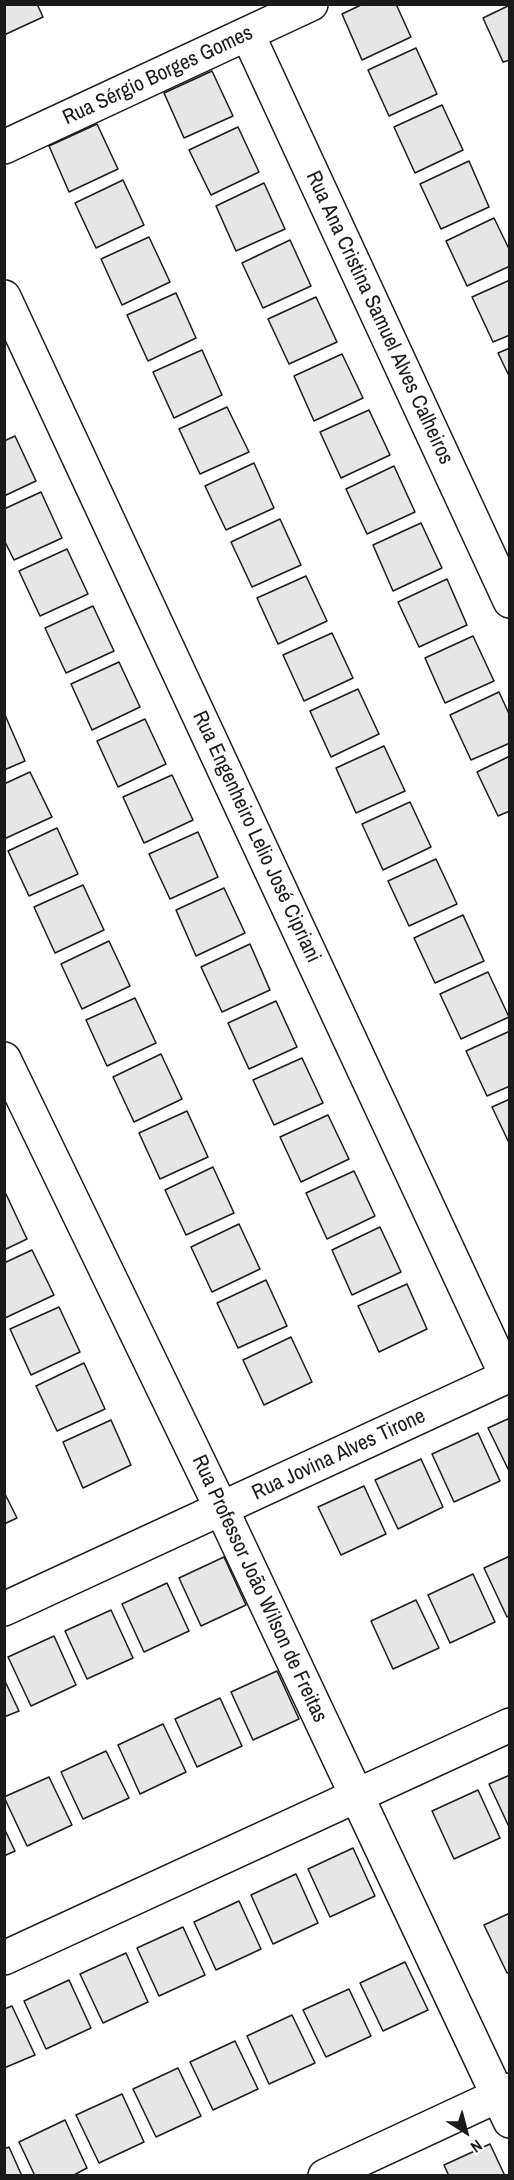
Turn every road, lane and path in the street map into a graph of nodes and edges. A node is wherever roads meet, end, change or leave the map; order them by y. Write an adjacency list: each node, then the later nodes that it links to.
1 (311, 4): 2 (street, Rua Sérgio Borges Gomes)
2 (248, 34): 3 (street, Rua Sérgio Borges Gomes); 5 (street, Rua Ana Cristina Samuel Alves Calheiros)
3 (4, 147)
4 (4, 297): 7 (street, Rua Engenheiro Lelio José Cipriani)
5 (510, 602)
6 (4, 1059): 8 (street, Rua Professor João Wilson de Freitas)
7 (508, 1376): 8 (street, Rua Jovina Alves Tirone)
8 (222, 1510): 9 (street, Rua Jovina Alves Tirone); 11 (street, Rua Professor João Wilson de Freitas)
9 (4, 1610)
10 (510, 1725): 11 (street)
11 (356, 1795): 12 (street); 13 (street, Rua Professor João Wilson de Freitas)
12 (4, 1958)
13 (506, 2102): 14 (street)
14 (325, 2175)

